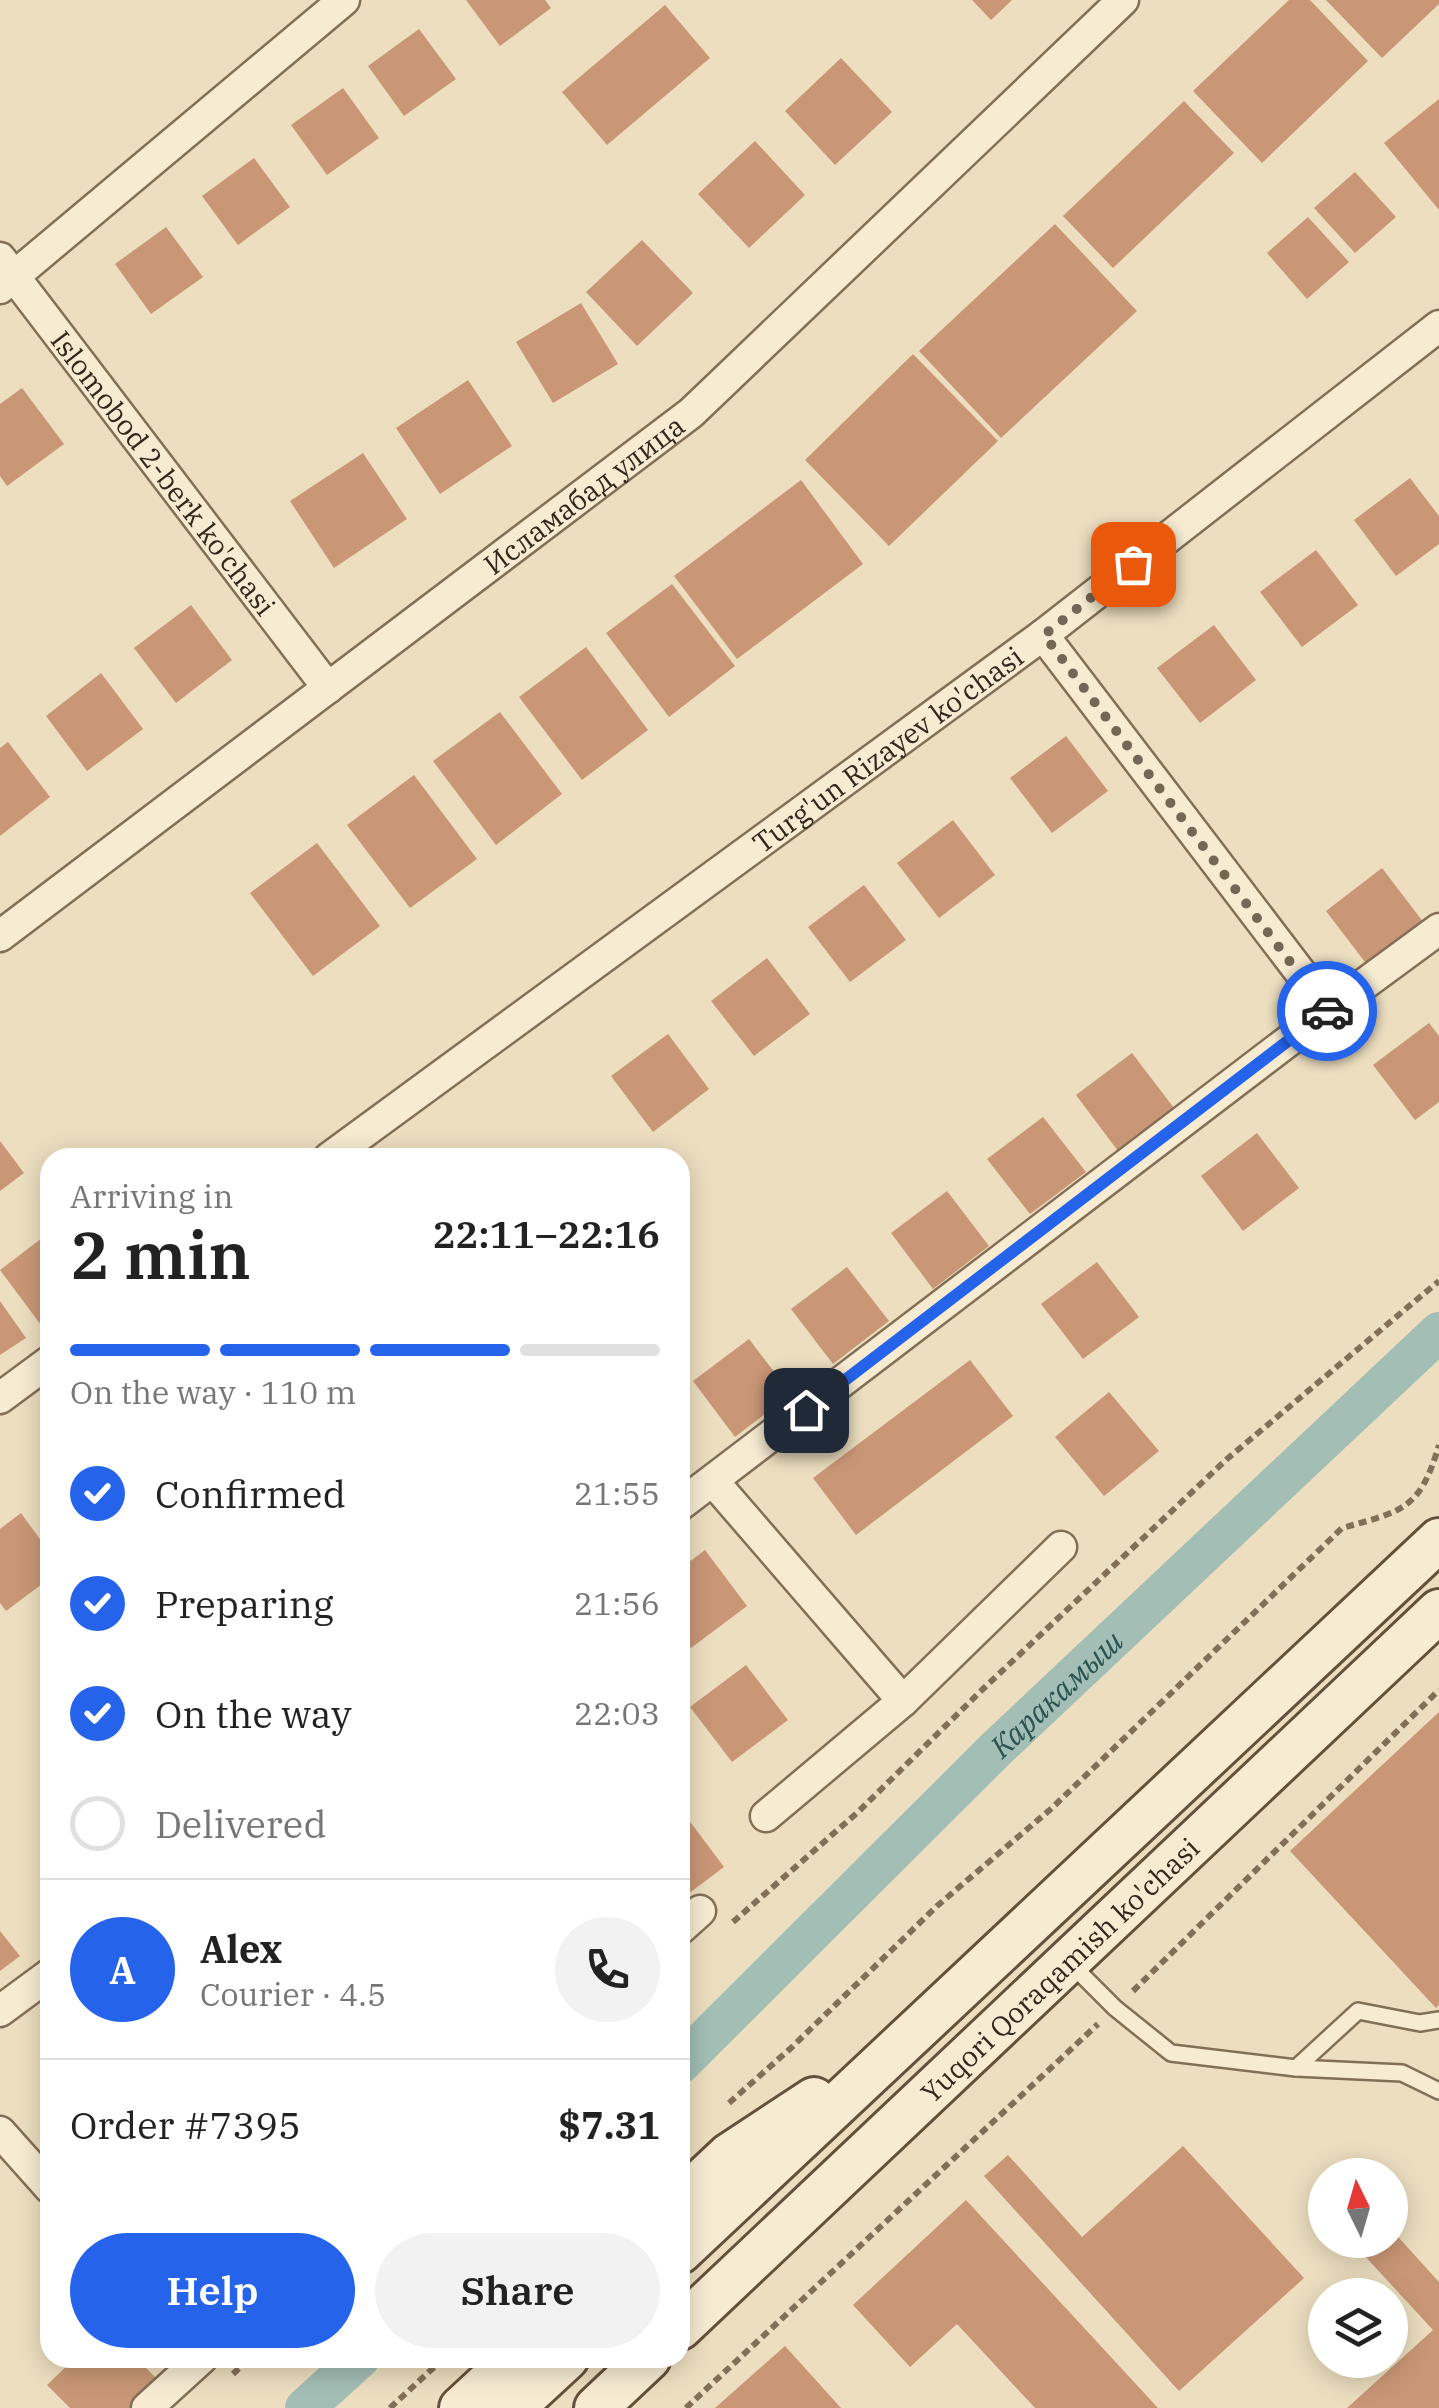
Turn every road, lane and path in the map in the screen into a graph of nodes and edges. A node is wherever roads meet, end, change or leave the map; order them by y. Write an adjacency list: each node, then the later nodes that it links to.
1 (1123, 0): 6 (street, Исламабад улица)
2 (328, 5): 3 (street)
3 (5, 274): 6 (street, Islomobod 2-berk ko'chasi)
4 (1439, 326): 5 (street, Turg'un Rizayev ko'chasi)
5 (1044, 635): 9 (street); 10 (street, Turg'un Rizayev ko'chasi)
6 (328, 688): 8 (street, Исламабад улица)
7 (1439, 929): 9 (street)
8 (0, 936)
9 (1329, 1010): 15 (street)
10 (342, 1148)
11 (1439, 1281): 23 (path)
12 (40, 1368): 13 (street)
13 (0, 1398)
14 (1439, 1445): 32 (path)
15 (714, 1480): 16 (street); 21 (street)
16 (690, 1498)
17 (1439, 1540): 29 (main road, Yuqori Qoraqamish ko'chasi)
18 (1060, 1547): 21 (street)
19 (1439, 1611): 24 (main road, Yuqori Qoraqamish ko'chasi)
20 (1439, 1690): 26 (path)
21 (903, 1701): 22 (street)
22 (766, 1816)
23 (700, 1924)
24 (1067, 1960): 26 (lane); 37 (main road, Yuqori Qoraqamish ko'chasi)
25 (40, 1981): 27 (street)
26 (1116, 2008): 30 (lane); 48 (path)
27 (0, 2011)
28 (1439, 2020): 30 (lane)
29 (910, 2036): 35 (main road); 36 (main road, Yuqori Qoraqamish ko'chasi)
30 (1296, 2068): 31 (lane)
31 (1439, 2091)
32 (722, 2110)
33 (0, 2132): 34 (street)
34 (40, 2177)
35 (690, 2192)
36 (690, 2243)
37 (690, 2318)
38 (191, 2368): 43 (street)
39 (433, 2368): 44 (path)
40 (504, 2368): 45 (main road)
41 (556, 2368): 46 (main road)
42 (638, 2368): 47 (main road)
43 (146, 2408)
44 (390, 2408)
45 (461, 2408)
46 (513, 2408)
47 (596, 2408)
48 (686, 2408)

